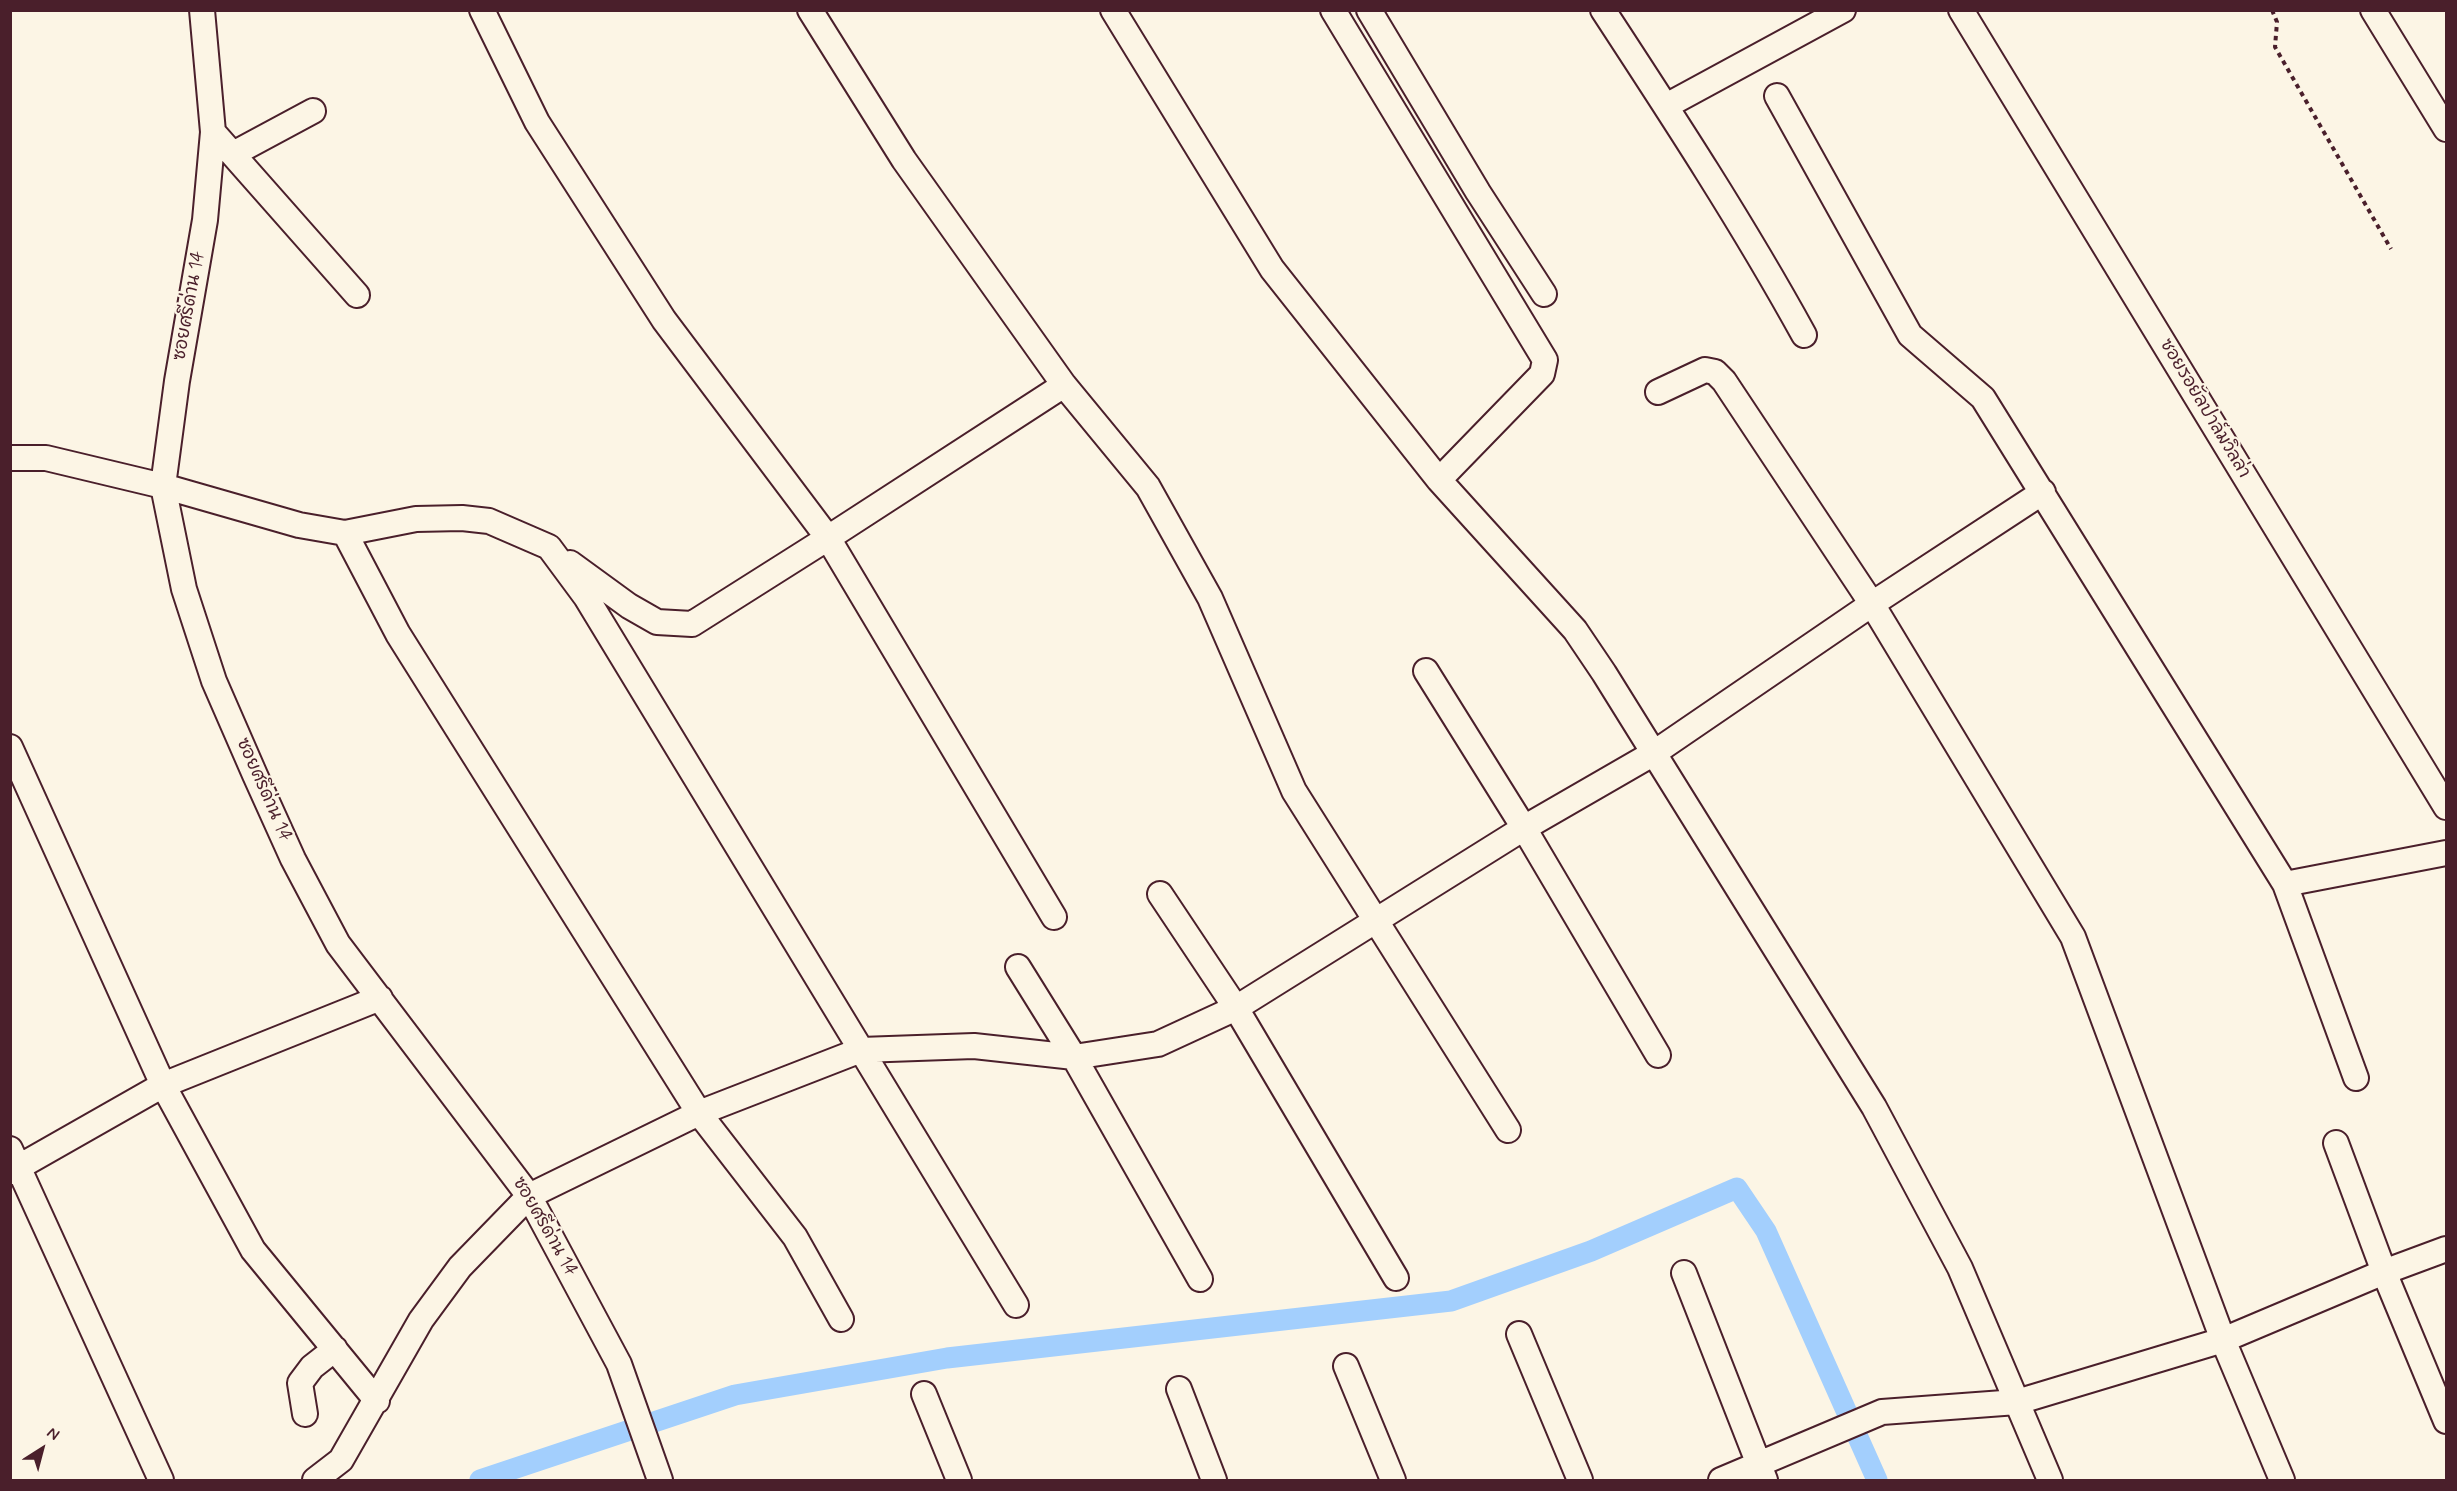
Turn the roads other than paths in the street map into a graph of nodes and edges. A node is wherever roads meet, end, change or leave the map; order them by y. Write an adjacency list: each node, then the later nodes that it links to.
1 (202, 10): 15 (street, ซอยศรีด่าน 14)
2 (482, 10): 27 (street)
3 (810, 10): 20 (street)
4 (1113, 10): 23 (street)
5 (1333, 10): 23 (street)
6 (1369, 10): 17 (street)
7 (1604, 10): 12 (street)
8 (1843, 10): 12 (street)
9 (1961, 10): 33 (street, ซอยรอยัลปาล์มวิลล่า)
10 (2373, 10): 14 (street)
11 (1777, 96): 25 (street)
12 (1666, 106): 19 (street)
13 (313, 111): 16 (street)
14 (2446, 129)
15 (213, 132): 16 (street); 24 (street, ซอยศรีด่าน 14)
16 (233, 154): 18 (street)
17 (1544, 294)
18 (357, 295)
19 (1804, 335)
20 (1064, 385): 27 (street); 39 (street)
21 (1658, 392): 29 (street)
22 (10, 458): 24 (street)
23 (1439, 480): 32 (street)
24 (163, 486): 26 (street); 41 (street, ซอยศรีด่าน 14)
25 (2043, 492): 29 (street); 36 (street)
26 (345, 533): 28 (street); 48 (street)
27 (828, 538): 28 (street); 38 (street)
28 (549, 547): 43 (street)
29 (1872, 604): 32 (street); 61 (street)
30 (1426, 671): 34 (street)
31 (10, 747): 47 (street)
32 (1654, 753): 34 (street); 67 (street)
33 (2446, 807)
34 (1524, 828): 39 (street); 44 (street)
35 (2446, 853): 36 (street)
36 (2285, 884): 46 (street)
37 (1160, 894): 42 (street)
38 (1054, 917)
39 (1374, 921): 42 (street); 49 (street)
40 (1018, 967): 45 (street)
41 (380, 999): 47 (street); 52 (street, ซอยศรีด่าน 14)
42 (1236, 1008): 45 (street); 56 (street)
43 (861, 1050): 45 (street); 48 (street); 58 (street)
44 (1658, 1055)
45 (1074, 1057): 57 (street)
46 (2355, 1078)
47 (163, 1085): 51 (street); 62 (street)
48 (699, 1113): 52 (street); 59 (street)
49 (1508, 1130)
50 (2336, 1143): 54 (street)
51 (13, 1163): 71 (street)
52 (530, 1196): 66 (street); 73 (street, ซอยศรีด่าน 14)
53 (2446, 1249): 54 (street)
54 (2384, 1272): 61 (street); 69 (street)
55 (1684, 1273): 70 (street)
56 (1396, 1278)
57 (1200, 1279)
58 (1016, 1305)
59 (842, 1319)
60 (1519, 1334): 77 (street)
61 (2223, 1340): 67 (street); 80 (street)
62 (335, 1349): 66 (street); 68 (street)
63 (1346, 1366): 76 (street)
64 (1179, 1389): 75 (street)
65 (924, 1394): 74 (street)
66 (377, 1401): 72 (street)
67 (2017, 1402): 70 (street); 79 (street)
68 (305, 1414)
69 (2446, 1421)
70 (1762, 1473): 78 (street)
71 (161, 1480)
72 (315, 1480)
73 (660, 1480)
74 (959, 1480)
75 (1214, 1480)
76 (1393, 1480)
77 (1580, 1480)
78 (1721, 1480)
79 (2050, 1480)
80 (2282, 1480)

